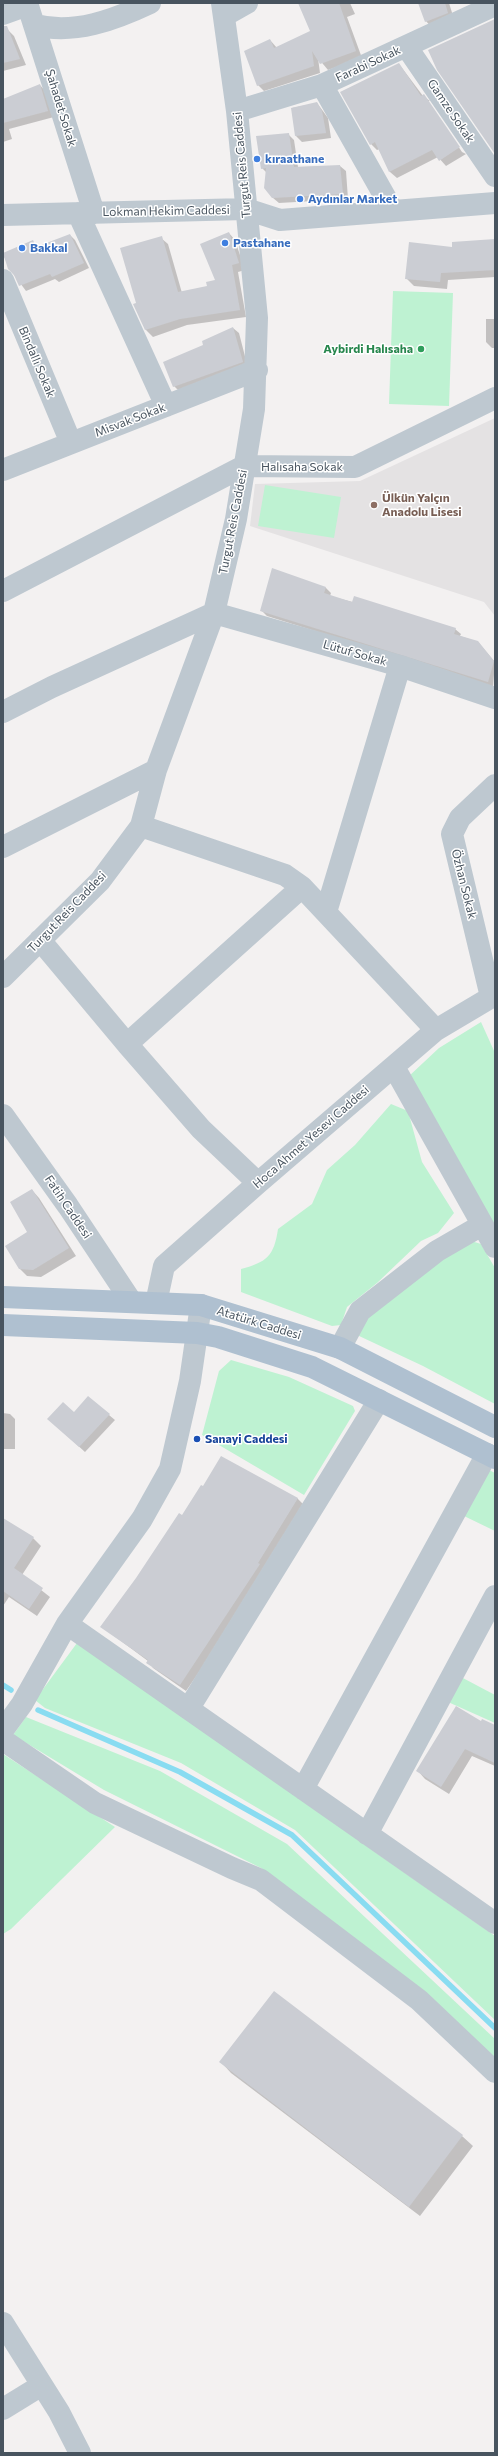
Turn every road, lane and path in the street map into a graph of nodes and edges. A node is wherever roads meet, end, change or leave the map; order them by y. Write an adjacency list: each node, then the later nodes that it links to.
1 (150, 3): 7 (street)
2 (248, 3): 5 (street)
3 (27, 4): 6 (street); 7 (street, Şahadet Sokak)
4 (495, 5): 8 (street, Farabi Sokak)
5 (223, 10): 10 (street, Turgut Reis Caddesi)
6 (3, 14)
7 (35, 25): 15 (street, Şahadet Sokak)
8 (406, 46): 9 (street, Farabi Sokak); 11 (street, Gamze Sokak)
9 (322, 85): 10 (street, Farabi Sokak); 14 (street)
10 (237, 111): 13 (street, Turgut Reis Caddesi)
11 (495, 176)
12 (495, 203): 14 (street, Lokman Hekim Caddesi)
13 (246, 210): 14 (street, Lokman Hekim Caddesi); 15 (street, Lokman Hekim Caddesi); 18 (street, Turgut Reis Caddesi)
14 (394, 211)
15 (86, 213): 16 (street, Lokman Hekim Caddesi); 20 (street, Şahadet Sokak)
16 (3, 215)
17 (3, 280): 21 (street, Bindallı Sokak)
18 (257, 370): 20 (street, Misvak Sokak); 22 (street, Turgut Reis Caddesi)
19 (495, 398): 22 (street, Halısaha Sokak)
20 (166, 406): 21 (street, Misvak Sokak)
21 (71, 444): 23 (street, Misvak Sokak)
22 (244, 466): 24 (street, Halısaha Sokak); 25 (street, Turgut Reis Caddesi)
23 (3, 470)
24 (3, 591)
25 (214, 613): 26 (street, Lütuf Sokak); 28 (street); 29 (street, Turgut Reis Caddesi)
26 (400, 666): 27 (street, Lütuf Sokak); 34 (street)
27 (495, 698)
28 (3, 712)
29 (156, 770): 31 (street, Turgut Reis Caddesi); 32 (street)
30 (495, 785): 37 (street, Özhan Sokak)
31 (141, 826): 33 (street); 35 (street, Turgut Reis Caddesi)
32 (3, 848)
33 (302, 887): 34 (street); 39 (street)
34 (326, 912): 38 (street)
35 (40, 940): 36 (street, Turgut Reis Caddesi); 39 (street)
36 (3, 977)
37 (493, 996): 38 (street, Hoca Ahmet Yesevi Caddesi)
38 (436, 1030): 40 (street, Hoca Ahmet Yesevi Caddesi)
39 (127, 1044): 42 (street)
40 (394, 1067): 42 (street, Hoca Ahmet Yesevi Caddesi); 43 (street)
41 (3, 1115): 46 (street, Fatih Caddesi)
42 (258, 1183): 47 (street, Hoca Ahmet Yesevi Caddesi)
43 (482, 1225): 44 (street); 51 (street)
44 (495, 1247)
45 (3, 1297): 46 (main road, Atatürk Caddesi)
46 (131, 1301): 47 (main road, Atatürk Caddesi)
47 (156, 1303): 48 (main road, Atatürk Caddesi)
48 (201, 1305): 50 (street); 51 (main road, Atatürk Caddesi)
49 (3, 1325): 50 (main road)
50 (197, 1333): 52 (main road); 56 (street)
51 (340, 1348): 53 (main road, Atatürk Caddesi)
52 (379, 1400): 54 (main road); 57 (street)
53 (495, 1427)
54 (491, 1456): 60 (street)
55 (495, 1596): 61 (street)
56 (67, 1624): 57 (street); 58 (street)
57 (189, 1708): 60 (street)
58 (3, 1730)
59 (3, 1740): 63 (street)
60 (303, 1789): 61 (street)
61 (367, 1834): 62 (street)
62 (495, 1923)
63 (495, 2072)
64 (3, 2323): 65 (street)
65 (42, 2385): 66 (street); 67 (street)
66 (3, 2409)
67 (80, 2453)

